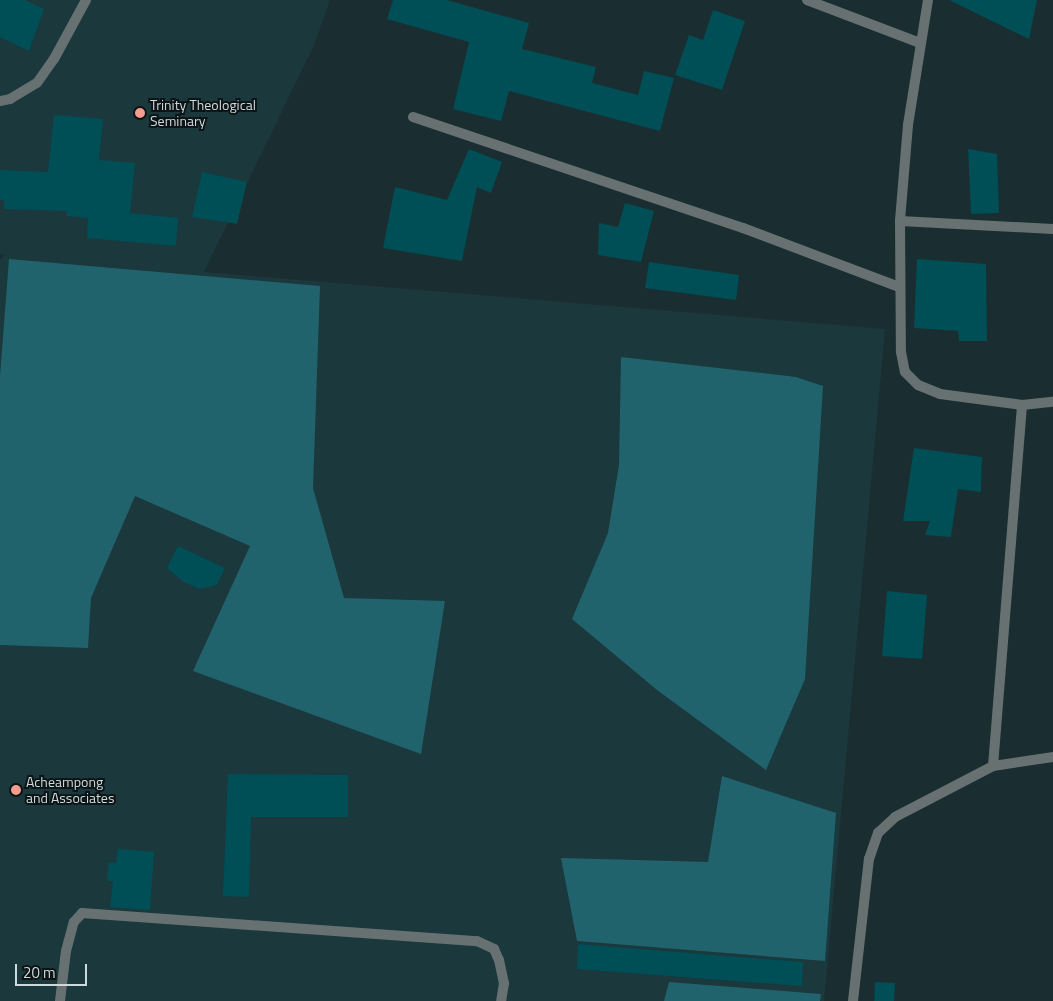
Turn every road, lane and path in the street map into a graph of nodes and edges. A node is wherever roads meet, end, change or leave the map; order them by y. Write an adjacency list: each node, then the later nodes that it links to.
1 (86, 0): 5 (street)
2 (807, 0): 4 (street)
3 (928, 0): 4 (street)
4 (920, 44): 7 (street)
5 (0, 101)
6 (413, 118): 9 (street)
7 (900, 221): 8 (street); 9 (street)
8 (1053, 229)
9 (899, 287): 11 (street)
10 (1053, 402): 11 (street)
11 (1022, 405): 13 (street)
12 (1053, 756): 13 (street)
13 (993, 766): 16 (street)
14 (60, 1001): 15 (street)
15 (501, 1001)
16 (853, 1001)

